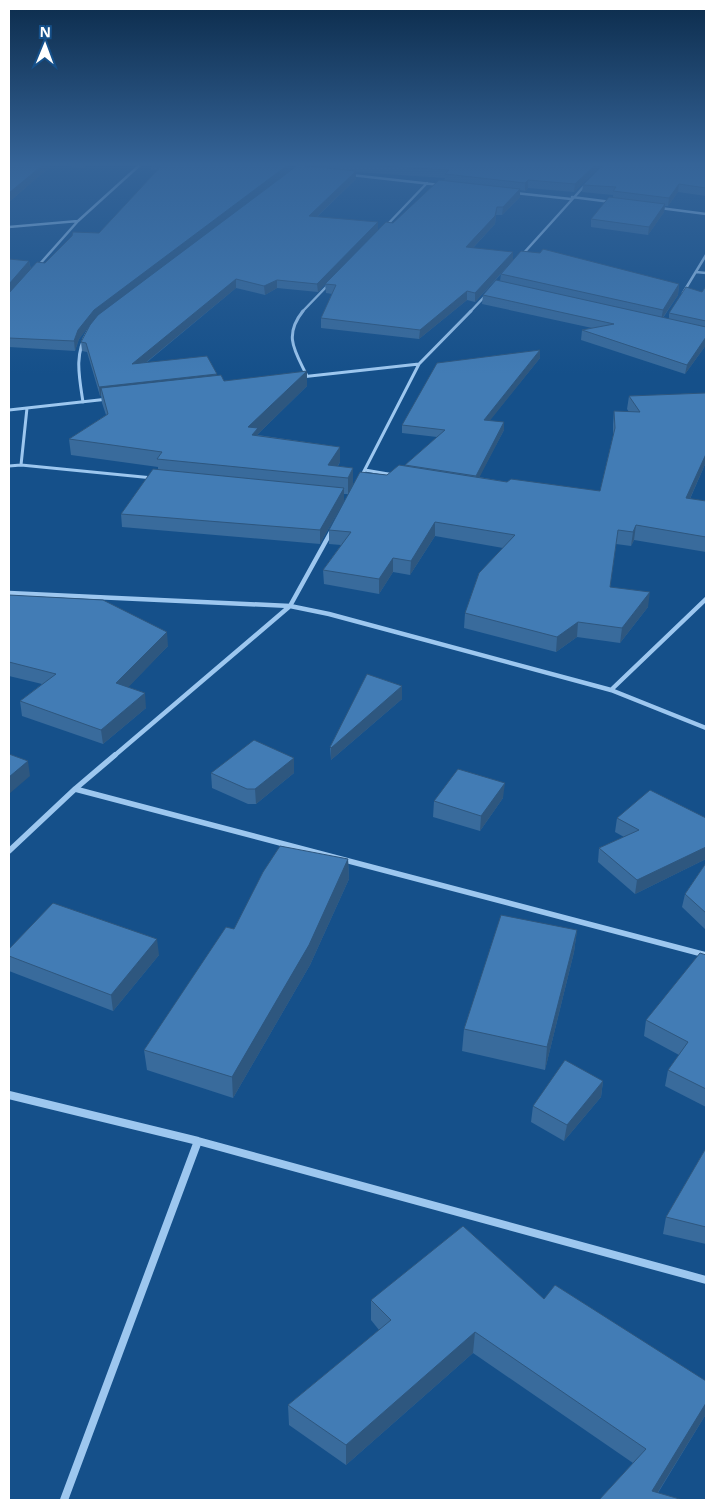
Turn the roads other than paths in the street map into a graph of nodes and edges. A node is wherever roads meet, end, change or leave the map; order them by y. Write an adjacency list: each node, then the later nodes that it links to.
1 (67, 233): 5 (street)
2 (541, 233): 4 (street)
3 (706, 255): 6 (street)
4 (520, 257)
5 (34, 270)
6 (696, 272): 7 (street); 10 (street)
7 (706, 273)
8 (333, 280): 13 (street)
9 (488, 293): 12 (street)
10 (682, 294)
11 (90, 328): 16 (street)
12 (420, 364): 13 (street); 21 (street)
13 (307, 377): 14 (street)
14 (297, 378)
15 (112, 398): 16 (street)
16 (83, 402): 17 (street)
17 (27, 408): 18 (street); 19 (street)
18 (9, 410)
19 (21, 465): 20 (street); 23 (street)
20 (9, 466)
21 (365, 470): 22 (street); 24 (street)
22 (403, 476)
23 (157, 478)
24 (358, 484)
25 (336, 523): 28 (street)
26 (9, 593): 28 (street)
27 (706, 599): 29 (street)
28 (290, 606): 29 (street); 31 (street)
29 (611, 690): 30 (street)
30 (706, 728)
31 (75, 789): 32 (street); 33 (street)
32 (9, 851)
33 (706, 955)
34 (9, 1095): 35 (street)
35 (198, 1141): 36 (street); 37 (street)
36 (706, 1280)
37 (64, 1500)

